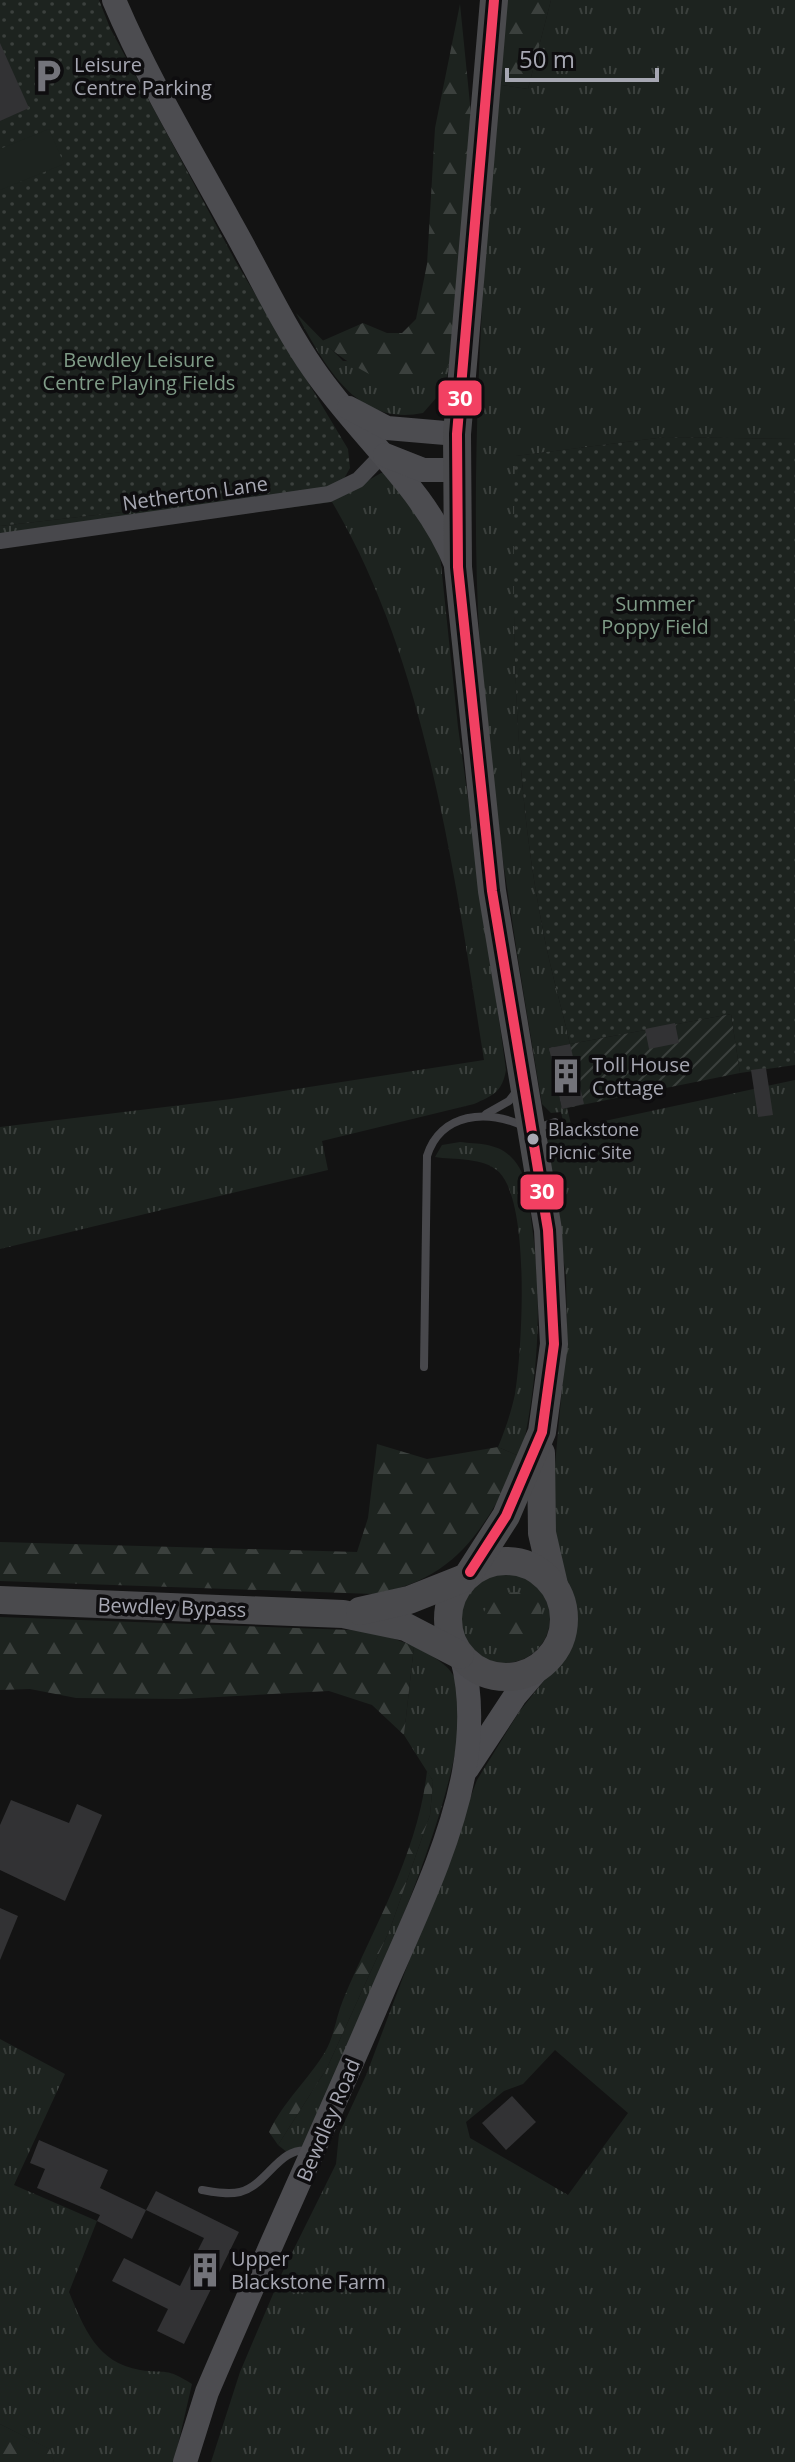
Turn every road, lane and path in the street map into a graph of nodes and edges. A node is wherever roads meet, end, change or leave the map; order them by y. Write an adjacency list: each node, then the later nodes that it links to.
1 (494, 0): 4 (highway)
2 (116, 6): 3 (main road)
3 (340, 403): 4 (main road); 5 (main road)
4 (457, 434): 6 (highway)
5 (383, 454): 6 (main road); 7 (street, Netherton Lane); 8 (main road)
6 (456, 470): 8 (highway)
7 (0, 541)
8 (458, 567): 9 (highway)
9 (524, 1082): 10 (lane); 11 (highway)
10 (485, 1115): 11 (lane); 12 (lane)
11 (544, 1126): 13 (highway)
12 (424, 1367)
13 (542, 1432): 14 (highway); 15 (highway)
14 (466, 1575): 15 (highway); 17 (highway, Bewdley Bypass); 18 (highway)
15 (555, 1587): 19 (highway)
16 (0, 1600): 17 (highway, Bewdley Bypass)
17 (343, 1614): 18 (highway, Bewdley Bypass)
18 (461, 1656): 19 (highway); 20 (main road, Bewdley Road)
19 (540, 1667): 20 (main road, Bewdley Road)
20 (463, 1774): 21 (main road, Bewdley Road)
21 (314, 2152): 22 (lane); 23 (main road, Bewdley Road)
22 (202, 2190)
23 (185, 2462)

